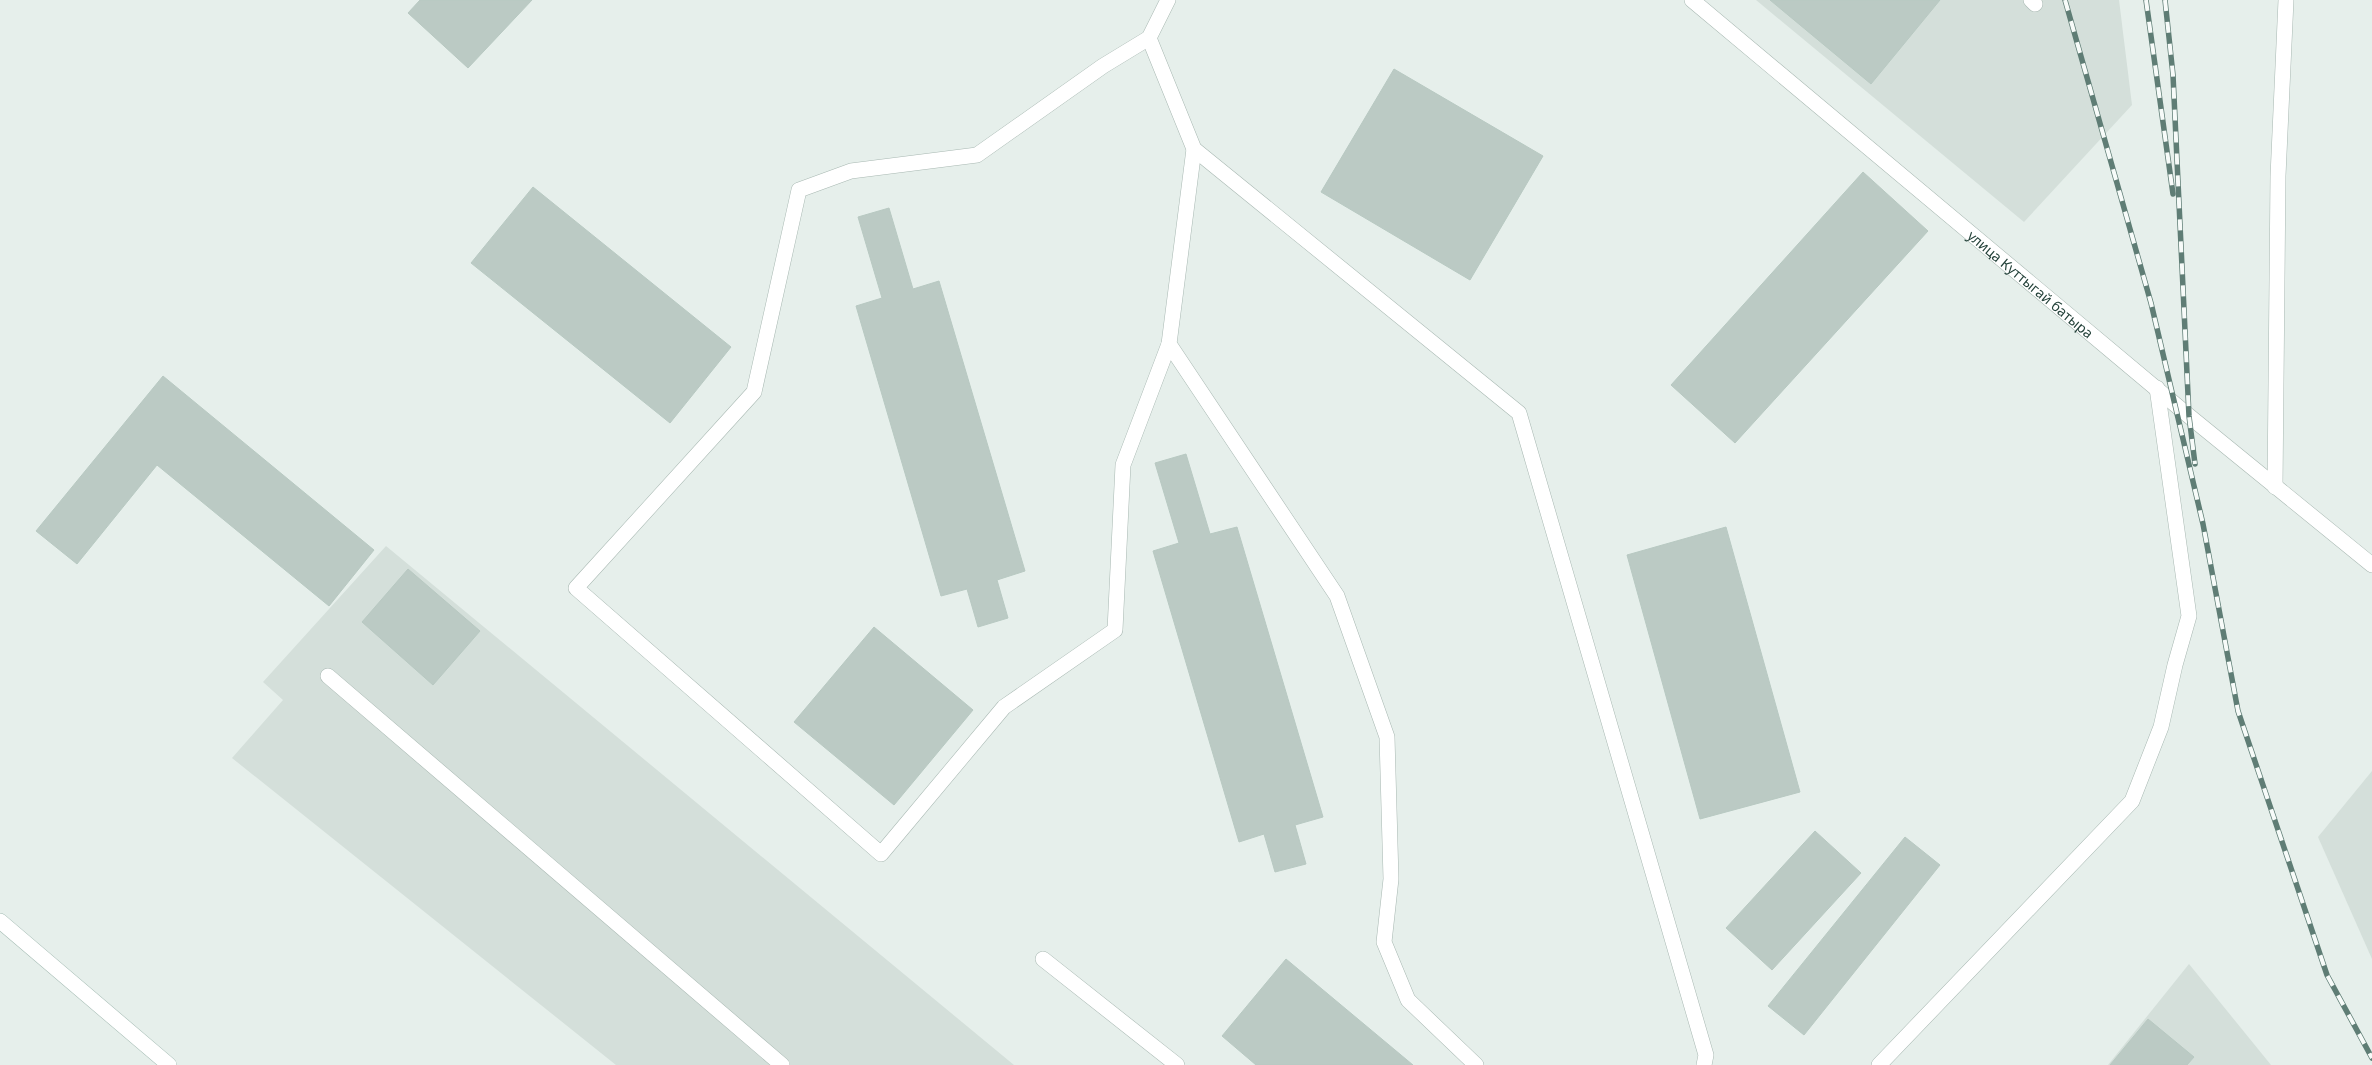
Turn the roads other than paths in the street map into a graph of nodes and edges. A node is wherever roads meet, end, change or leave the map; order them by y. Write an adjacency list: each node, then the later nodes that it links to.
1 (1168, 0): 4 (street)
2 (1692, 0): 7 (street, улица Куттыгай батыра)
3 (2286, 0): 8 (street)
4 (1149, 38): 5 (street); 6 (street)
5 (1194, 150): 6 (street); 17 (street)
6 (1169, 344): 16 (street)
7 (2156, 388): 8 (street, улица Куттыгай батыра); 18 (street)
8 (2275, 488): 9 (street, улица Куттыгай батыра)
9 (2372, 565)
10 (328, 676): 14 (street)
11 (0, 921): 13 (street)
12 (1043, 959): 15 (street)
13 (169, 1065)
14 (782, 1065)
15 (1177, 1065)
16 (1476, 1065)
17 (1704, 1065)
18 (1879, 1065)

